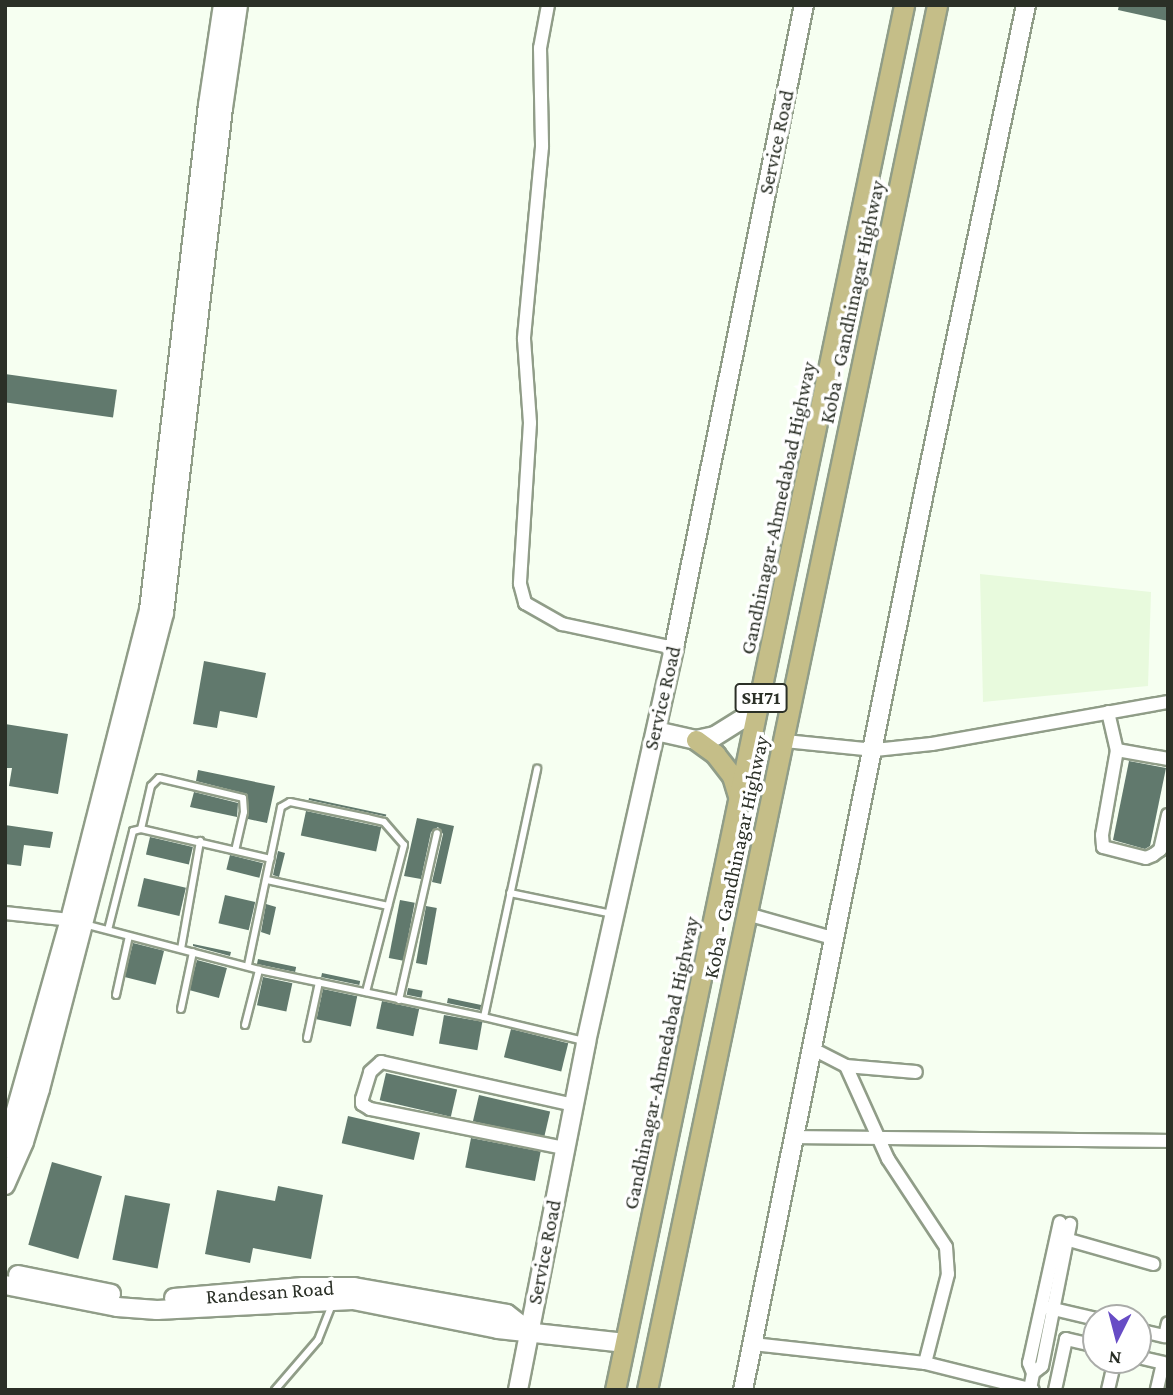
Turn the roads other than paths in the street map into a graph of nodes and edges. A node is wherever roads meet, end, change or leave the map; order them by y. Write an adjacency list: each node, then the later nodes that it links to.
1 (223, 5): 32 (street)
2 (238, 5): 32 (street)
3 (548, 5): 8 (street)
4 (804, 5): 8 (street, Service Road)
5 (904, 5): 9 (main road, Gandhinagar-Ahmedabad Highway / SH71)
6 (937, 5): 14 (main road, Koba - Gandhinagar Highway / SH71)
7 (1026, 5): 15 (street)
8 (674, 648): 12 (street, Service Road)
9 (762, 693): 13 (street); 19 (main road, Gandhinagar-Ahmedabad Highway / SH71)
10 (1168, 702): 11 (street)
11 (1108, 712): 15 (street); 16 (street)
12 (656, 731): 13 (street); 31 (street, Service Road)
13 (696, 740): 19 (main road)
14 (785, 741): 15 (street); 30 (main road, Koba - Gandhinagar Highway / SH71)
15 (875, 750): 35 (street)
16 (1116, 750): 17 (street); 20 (street)
17 (1168, 760)
18 (537, 769): 27 (lane)
19 (739, 800): 70 (main road, Gandhinagar-Ahmedabad Highway / SH71)
20 (1168, 815)
21 (141, 829): 23 (lane); 24 (lane); 33 (lane)
22 (437, 833): 43 (lane)
23 (200, 841): 24 (lane); 36 (lane)
24 (235, 850): 25 (lane)
25 (271, 859): 26 (lane); 28 (lane)
26 (267, 880): 28 (lane); 38 (lane)
27 (510, 893): 31 (lane); 45 (lane)
28 (388, 906): 41 (lane)
29 (5, 913): 32 (street)
30 (747, 914): 35 (street); 80 (main road, Koba - Gandhinagar Highway / SH71)
31 (614, 915): 48 (street, Service Road)
32 (78, 922): 33 (lane); 56 (street); 58 (street)
33 (108, 930): 34 (lane)
34 (129, 936): 36 (lane); 42 (lane)
35 (836, 939): 49 (street)
36 (181, 949): 37 (lane)
37 (193, 952): 38 (lane); 44 (lane)
38 (248, 965): 39 (lane)
39 (259, 970): 40 (lane); 46 (lane)
40 (319, 982): 41 (lane); 47 (lane)
41 (366, 992): 43 (lane)
42 (116, 995)
43 (399, 1000): 45 (lane)
44 (181, 1009)
45 (484, 1017): 48 (lane)
46 (245, 1025)
47 (307, 1038)
48 (586, 1042): 52 (street, Service Road)
49 (813, 1049): 50 (street); 53 (street)
50 (846, 1066): 51 (street); 54 (street)
51 (916, 1072)
52 (573, 1105): 57 (street, Service Road); 57 (street)
53 (795, 1137): 54 (street); 72 (street)
54 (879, 1138): 55 (street); 74 (street)
55 (1168, 1141)
56 (5, 1149)
57 (564, 1149): 68 (street, Service Road)
58 (5, 1185)
59 (1065, 1223): 60 (street)
60 (1062, 1238): 61 (street); 65 (street)
61 (1153, 1264)
62 (5, 1272): 68 (street, Randesan Road)
63 (5, 1284): 64 (street, Randesan Road)
64 (334, 1300): 68 (street, Randesan Road); 77 (lane)
65 (1047, 1307): 66 (street); 76 (street)
66 (1082, 1316)
67 (1168, 1323): 69 (street)
68 (529, 1331): 70 (street, Randesan Road); 78 (street, Service Road)
69 (1152, 1333)
70 (625, 1343): 79 (main road, Gandhinagar-Ahmedabad Highway / SH71)
71 (1082, 1343): 82 (street)
72 (753, 1344): 74 (street); 81 (street)
73 (1152, 1360): 83 (street)
74 (925, 1363): 75 (street)
75 (1010, 1387): 76 (street)
76 (1032, 1389)
77 (275, 1390)
78 (517, 1390)
79 (615, 1390)
80 (647, 1390)
81 (743, 1390)
82 (1055, 1390)
83 (1157, 1390)

